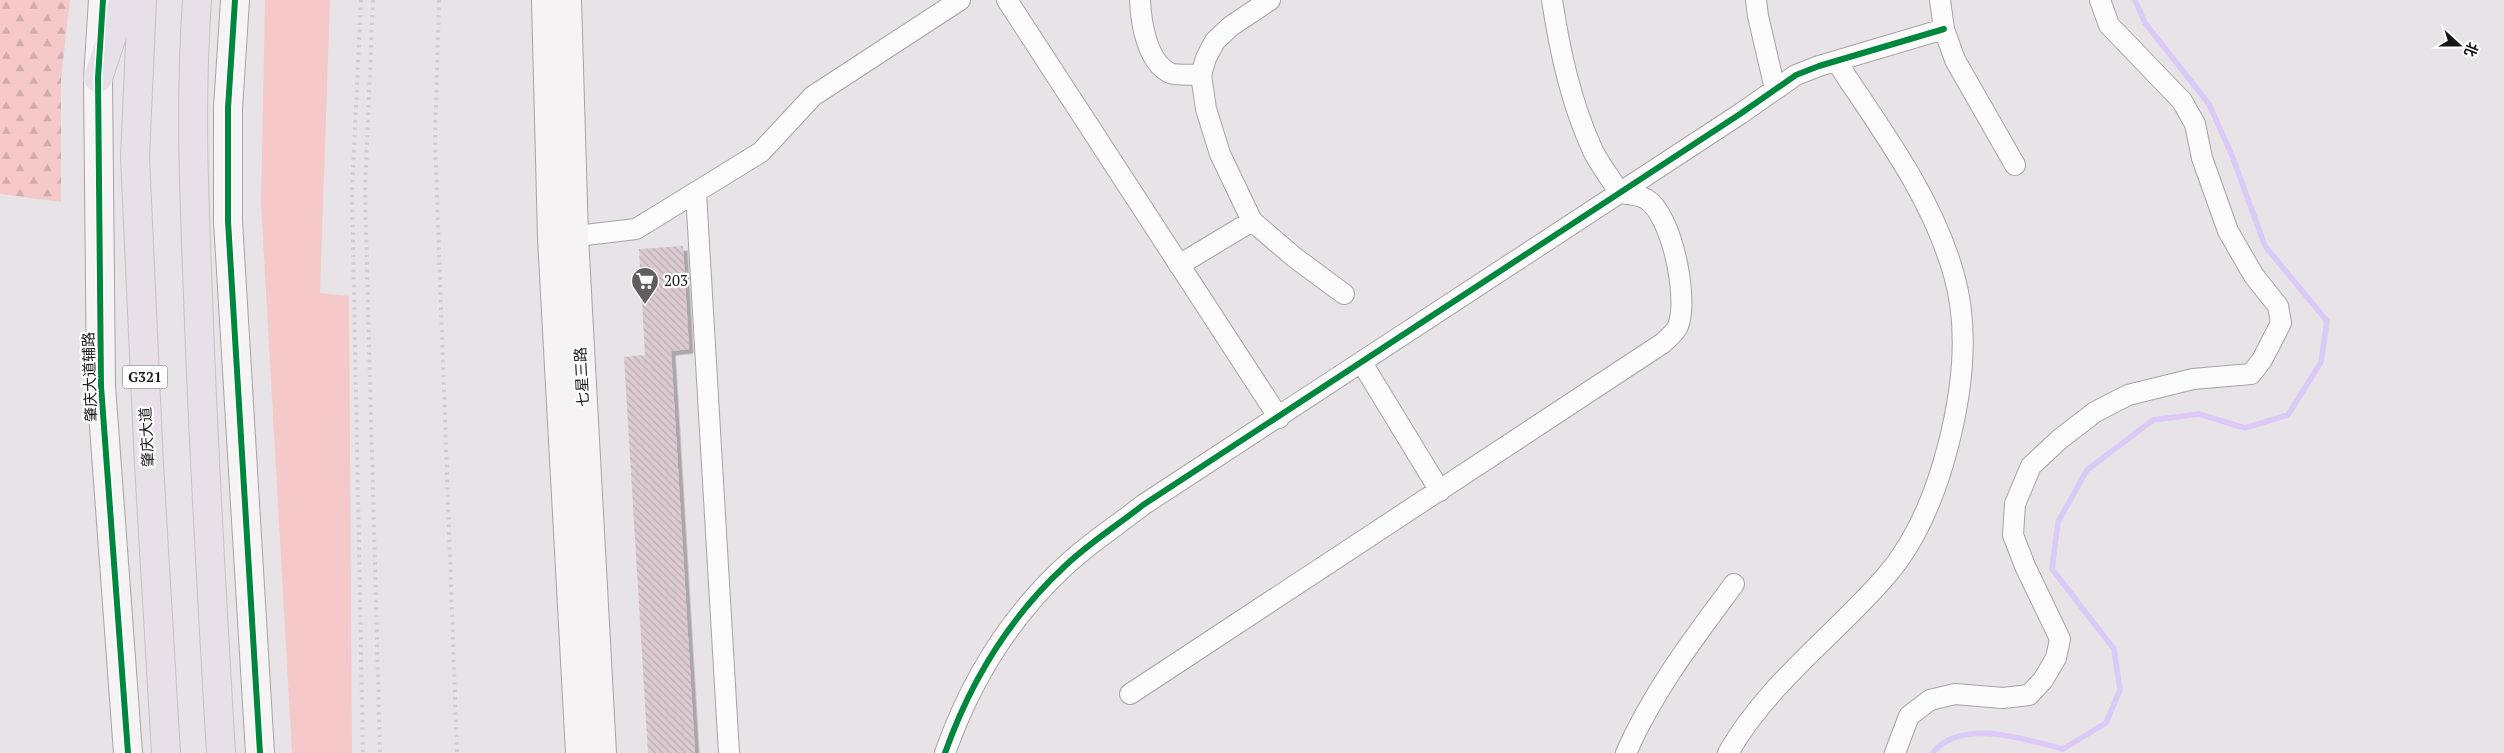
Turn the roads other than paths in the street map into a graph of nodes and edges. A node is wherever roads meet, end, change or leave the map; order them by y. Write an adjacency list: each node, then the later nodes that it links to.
1 (103, 0): 19 (street, 肇庆大道辅路)
2 (124, 0): 19 (highway)
3 (142, 0): 34 (highway, 肇庆大道 / G321)
4 (197, 0): 35 (highway)
5 (234, 0): 36 (street)
6 (546, 0): 25 (street, 七星三路)
7 (568, 0): 25 (street, 七星三路)
8 (960, 0): 22 (street)
9 (1007, 0): 26 (street)
10 (1140, 0): 18 (street)
11 (1270, 0): 18 (street)
12 (1552, 0): 23 (street)
13 (1756, 0): 20 (street)
14 (1940, 0): 16 (street)
15 (2100, 0): 43 (street)
16 (1944, 29): 17 (street); 21 (street)
17 (1836, 60): 20 (street); 42 (street)
18 (1201, 75): 24 (street)
19 (98, 78): 33 (street, 肇庆大道辅路)
20 (1776, 89): 23 (street)
21 (2015, 165)
22 (696, 193): 25 (street); 39 (street)
23 (1620, 193): 28 (street); 30 (street)
24 (1252, 221): 26 (street); 27 (street)
25 (563, 238): 37 (street, 七星三路); 38 (street, 七星三路)
26 (1179, 265): 29 (street)
27 (1344, 294)
28 (1362, 363): 29 (street); 30 (street)
29 (1279, 418): 40 (street)
30 (1440, 491): 32 (street)
31 (1734, 584): 41 (street)
32 (1130, 694)
33 (128, 753)
34 (166, 753)
35 (221, 753)
36 (260, 753)
37 (580, 753)
38 (602, 753)
39 (729, 753)
40 (945, 753)
41 (1626, 753)
42 (1728, 753)
43 (1895, 753)

